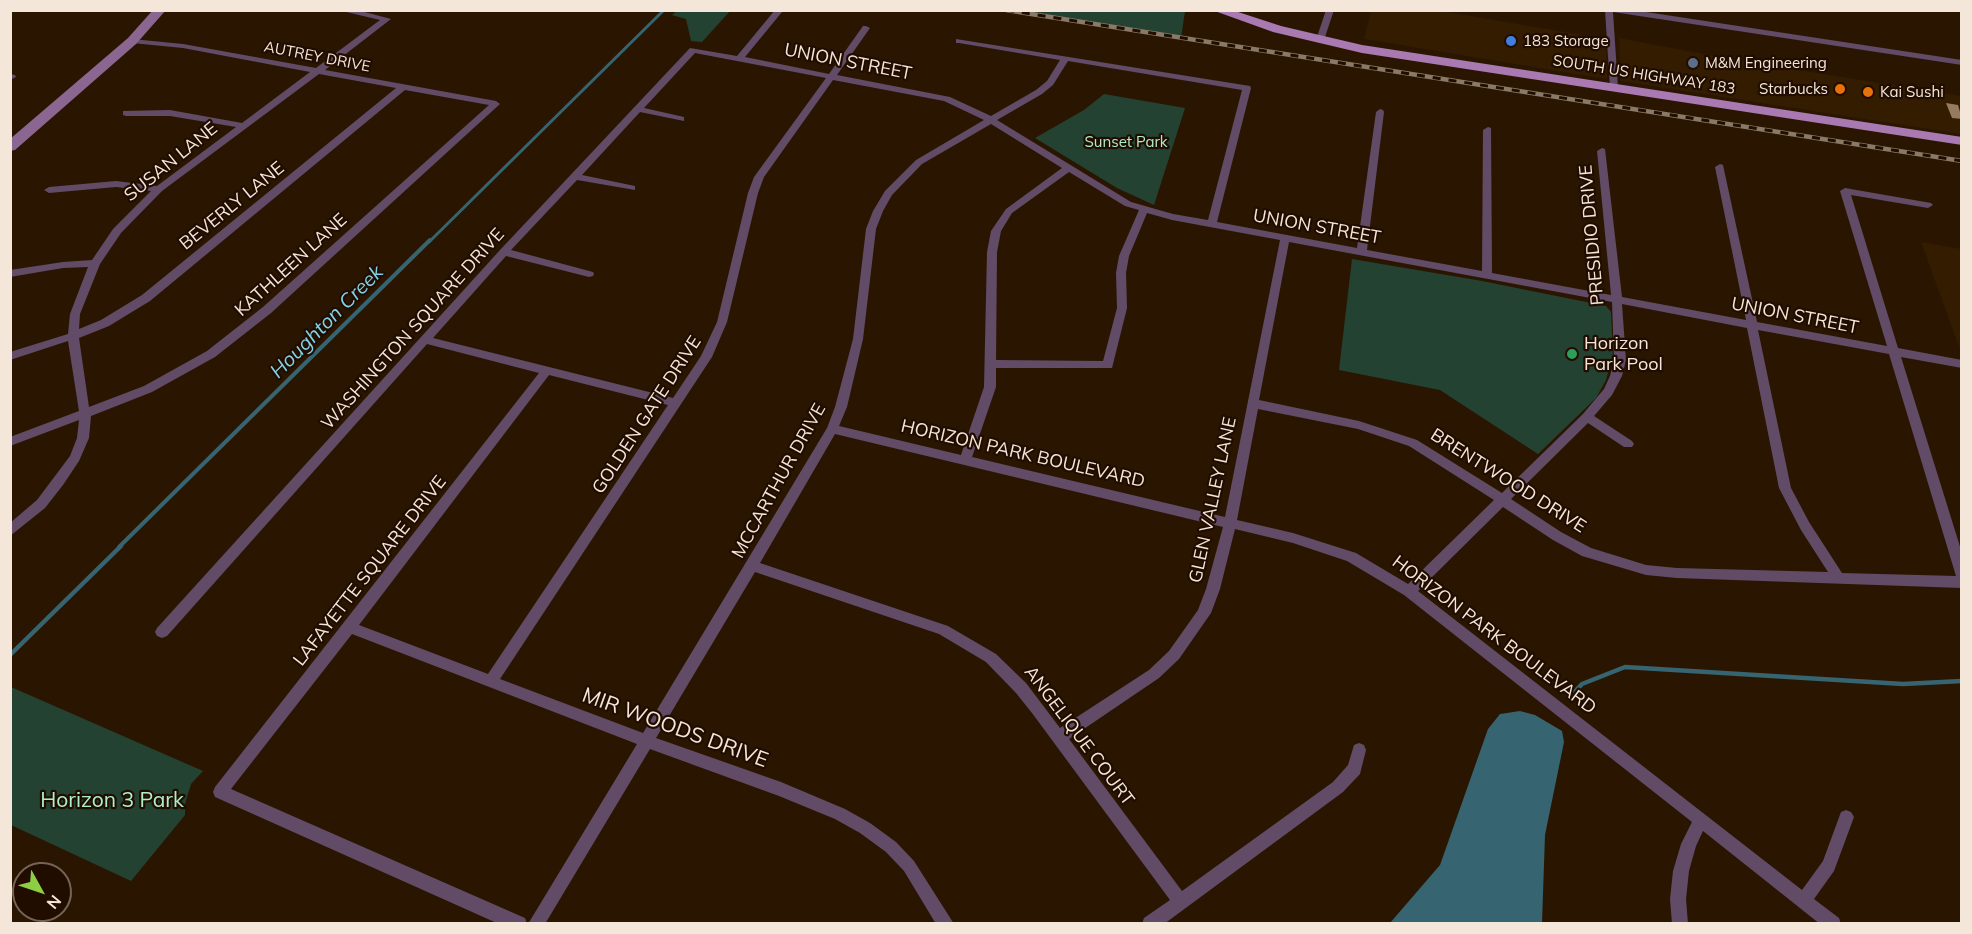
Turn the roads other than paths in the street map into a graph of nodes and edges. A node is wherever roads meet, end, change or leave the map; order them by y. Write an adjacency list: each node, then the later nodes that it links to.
1 (160, 10): 9 (street)
2 (342, 10): 15 (street, SUSAN LANE)
3 (1218, 10): 8 (main road, SOUTH US HIGHWAY 183)
4 (1330, 10): 8 (street)
5 (1612, 10): 14 (street); 18 (street)
6 (777, 12): 13 (street)
7 (866, 28): 16 (street, GOLDEN GATE DRIVE)
8 (1320, 40): 18 (main road, SOUTH US HIGHWAY 183)
9 (132, 41): 15 (street, AUTREY DRIVE); 28 (street)
10 (959, 41): 12 (street)
11 (693, 50): 13 (street, UNION STREET); 20 (street, WASHINGTON SQUARE DRIVE)
12 (1066, 58): 24 (street, MCCARTHUR DRIVE); 38 (street)
13 (739, 59): 16 (street, UNION STREET)
14 (1962, 63)
15 (318, 70): 17 (street, AUTREY DRIVE); 25 (street, SUSAN LANE)
16 (831, 76): 24 (street, UNION STREET); 55 (street, GOLDEN GATE DRIVE)
17 (403, 87): 19 (street, AUTREY DRIVE); 48 (street, BEVERLY LANE)
18 (1614, 88): 27 (main road, SOUTH US HIGHWAY 183)
19 (496, 104): 57 (street, KATHLEEN LANE)
20 (637, 109): 23 (street); 32 (street, WASHINGTON SQUARE DRIVE)
21 (1380, 112): 41 (street)
22 (126, 113): 25 (street)
23 (681, 118)
24 (991, 120): 31 (street, UNION STREET); 59 (street, MCCARTHUR DRIVE)
25 (243, 126): 34 (street, SUSAN LANE)
26 (1488, 130): 45 (street)
27 (1962, 141)
28 (10, 147)
29 (1602, 151): 46 (street, PRESIDIO DRIVE)
30 (1720, 167): 47 (street)
31 (1069, 168): 37 (street, UNION STREET); 52 (street)
32 (574, 176): 33 (street); 40 (street, WASHINGTON SQUARE DRIVE)
33 (632, 188)
34 (159, 189): 35 (street); 42 (street, SUSAN LANE)
35 (49, 190)
36 (1928, 205): 50 (street)
37 (1144, 209): 38 (street, UNION STREET); 52 (street)
38 (1212, 224): 39 (street, UNION STREET)
39 (1285, 238): 41 (street, UNION STREET); 56 (street, GLEN VALLEY LANE)
40 (504, 252): 44 (street); 49 (street, WASHINGTON SQUARE DRIVE)
41 (1362, 252): 45 (street, UNION STREET)
42 (95, 263): 43 (street); 48 (street, SUSAN LANE)
43 (10, 274)
44 (589, 274)
45 (1487, 276): 46 (street, UNION STREET)
46 (1616, 300): 47 (street, UNION STREET); 58 (street, PRESIDIO DRIVE)
47 (1752, 325): 50 (street, UNION STREET); 68 (street)
48 (73, 336): 51 (street, BEVERLY LANE); 57 (street, SUSAN LANE)
49 (426, 340): 54 (street); 72 (street, WASHINGTON SQUARE DRIVE)
50 (1892, 351): 53 (street, UNION STREET); 67 (street)
51 (10, 356)
52 (991, 364): 62 (street)
53 (1962, 364)
54 (546, 371): 55 (street); 71 (street, LAFAYETTE SQUARE DRIVE)
55 (675, 403): 73 (street, GOLDEN GATE DRIVE)
56 (1252, 403): 63 (street, BRENTWOOD DRIVE); 64 (street, GLEN VALLEY LANE)
57 (85, 415): 60 (street, KATHLEEN LANE); 65 (street, SUSAN LANE)
58 (1587, 417): 61 (street); 63 (street, PRESIDIO DRIVE)
59 (832, 429): 62 (street, HORIZON PARK BOULEVARD); 66 (street, MCCARTHUR DRIVE)
60 (10, 442)
61 (1629, 444)
62 (965, 461): 64 (street, HORIZON PARK BOULEVARD)
63 (1503, 500): 68 (street, BRENTWOOD DRIVE); 70 (street, PRESIDIO DRIVE)
64 (1230, 523): 70 (street, HORIZON PARK BOULEVARD); 74 (street, GLEN VALLEY LANE)
65 (10, 531)
66 (752, 567): 74 (street, ANGELIQUE COURT); 75 (street, MCCARTHUR DRIVE)
67 (1962, 576)
68 (1839, 579): 69 (street, BRENTWOOD DRIVE)
69 (1962, 582)
70 (1409, 591): 78 (street, HORIZON PARK BOULEVARD)
71 (349, 627): 73 (street, MIR WOODS DRIVE); 81 (street, LAFAYETTE SQUARE DRIVE)
72 (162, 632)
73 (491, 681): 75 (street, MIR WOODS DRIVE)
74 (1059, 737): 79 (street, ANGELIQUE COURT)
75 (646, 741): 82 (street, MCCARTHUR DRIVE); 83 (street, MIR WOODS DRIVE)
76 (1359, 750): 79 (street)
77 (1846, 817): 80 (street)
78 (1701, 820): 80 (street, HORIZON PARK BOULEVARD); 85 (street)
79 (1180, 901): 84 (street)
80 (1803, 901): 86 (street, HORIZON PARK BOULEVARD)
81 (519, 924)
82 (536, 924)
83 (946, 924)
84 (1150, 924)
85 (1680, 924)
86 (1833, 924)

